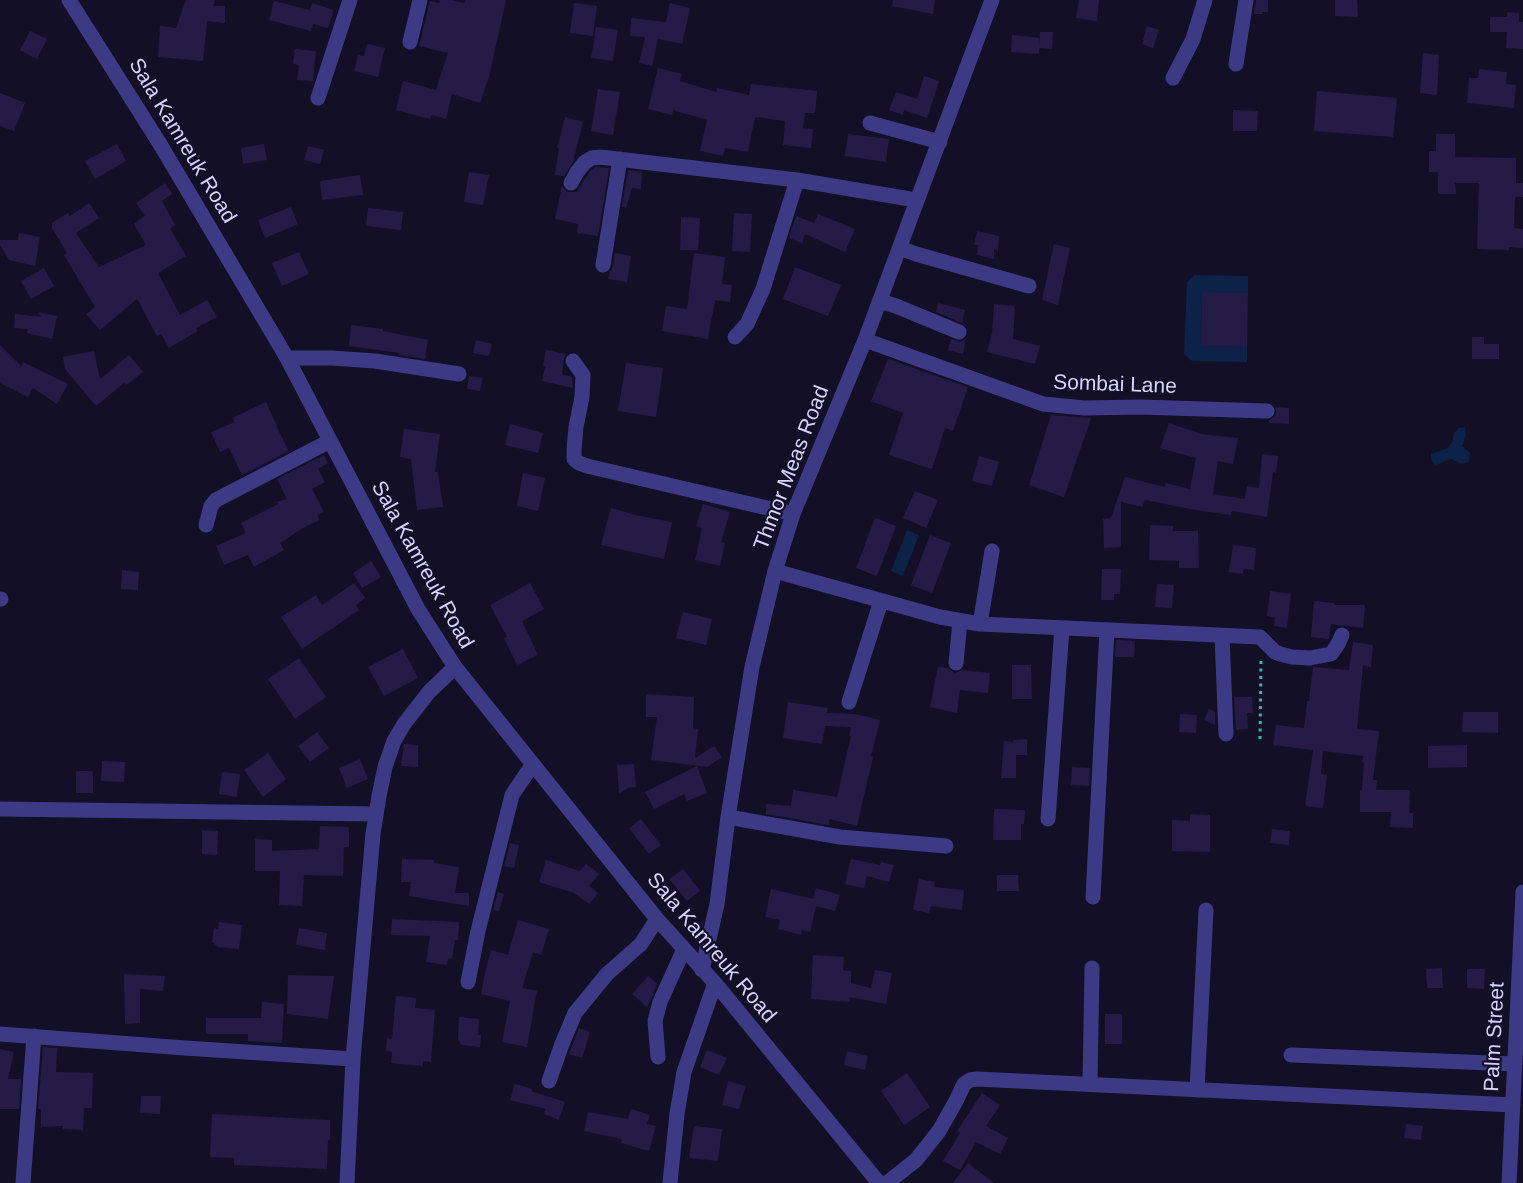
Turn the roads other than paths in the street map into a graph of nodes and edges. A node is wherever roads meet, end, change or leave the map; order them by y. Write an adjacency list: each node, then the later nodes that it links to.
1 (69, 0): 24 (street, Sala Kamreuk Road)
2 (350, 0): 10 (street)
3 (420, 0): 7 (street)
4 (992, 0): 12 (street, Thmor Meas Road)
5 (1205, 0): 9 (street)
6 (1246, 0): 8 (street)
7 (410, 42)
8 (1236, 64)
9 (1173, 78)
10 (318, 98)
11 (870, 123): 12 (street)
12 (940, 142): 16 (street, Thmor Meas Road)
13 (620, 159): 14 (street); 15 (street); 18 (street)
14 (797, 180): 16 (street); 22 (street)
15 (571, 183)
16 (916, 200): 17 (street, Thmor Meas Road)
17 (900, 248): 19 (street); 20 (street, Thmor Meas Road)
18 (603, 265)
19 (1029, 286)
20 (880, 301): 21 (street); 23 (street, Thmor Meas Road)
21 (959, 332)
22 (735, 337)
23 (877, 345): 27 (street, Sombai Lane); 29 (street, Thmor Meas Road)
24 (287, 358): 26 (street); 28 (street, Sala Kamreuk Road)
25 (573, 361): 29 (street)
26 (459, 374)
27 (1267, 411)
28 (330, 441): 30 (street); 41 (street, Sala Kamreuk Road)
29 (793, 514): 32 (street, Thmor Meas Road)
30 (206, 525)
31 (992, 551): 35 (street)
32 (774, 572): 33 (street); 47 (street, Thmor Meas Road)
33 (881, 601): 34 (street); 42 (street)
34 (960, 621): 35 (street); 40 (street)
35 (980, 624): 36 (street)
36 (1062, 628): 37 (street); 48 (street)
37 (1107, 630): 39 (street); 51 (street)
38 (1342, 635): 39 (street)
39 (1222, 636): 43 (street)
40 (956, 663)
41 (455, 667): 44 (street, Sala Kamreuk Road); 46 (street)
42 (849, 702)
43 (1226, 734)
44 (533, 764): 53 (street, Sala Kamreuk Road); 57 (street)
45 (0, 809): 46 (street)
46 (375, 814): 63 (street)
47 (728, 817): 49 (street); 56 (street, Thmor Meas Road)
48 (1048, 819)
49 (946, 846)
50 (1523, 892): 64 (street, Palm Street)
51 (1094, 897)
52 (1206, 910): 67 (street)
53 (657, 919): 54 (street, Sala Kamreuk Road); 65 (street)
54 (684, 949): 56 (street, Sala Kamreuk Road); 62 (street)
55 (1092, 968): 66 (street)
56 (702, 970): 58 (street, Sala Kamreuk Road)
57 (468, 982)
58 (715, 983): 71 (street); 72 (street, Sala Kamreuk Road)
59 (0, 1034): 60 (street)
60 (34, 1036): 63 (street); 69 (street)
61 (1291, 1054): 64 (street)
62 (658, 1057)
63 (353, 1059): 70 (street)
64 (1515, 1064): 68 (street, Palm Street)
65 (549, 1081)
66 (1090, 1084): 67 (street); 73 (street)
67 (1197, 1090): 68 (street)
68 (1516, 1113): 74 (street, Palm Street)
69 (23, 1183)
70 (347, 1183)
71 (670, 1183)
72 (879, 1183)
73 (887, 1183)
74 (1509, 1183)

